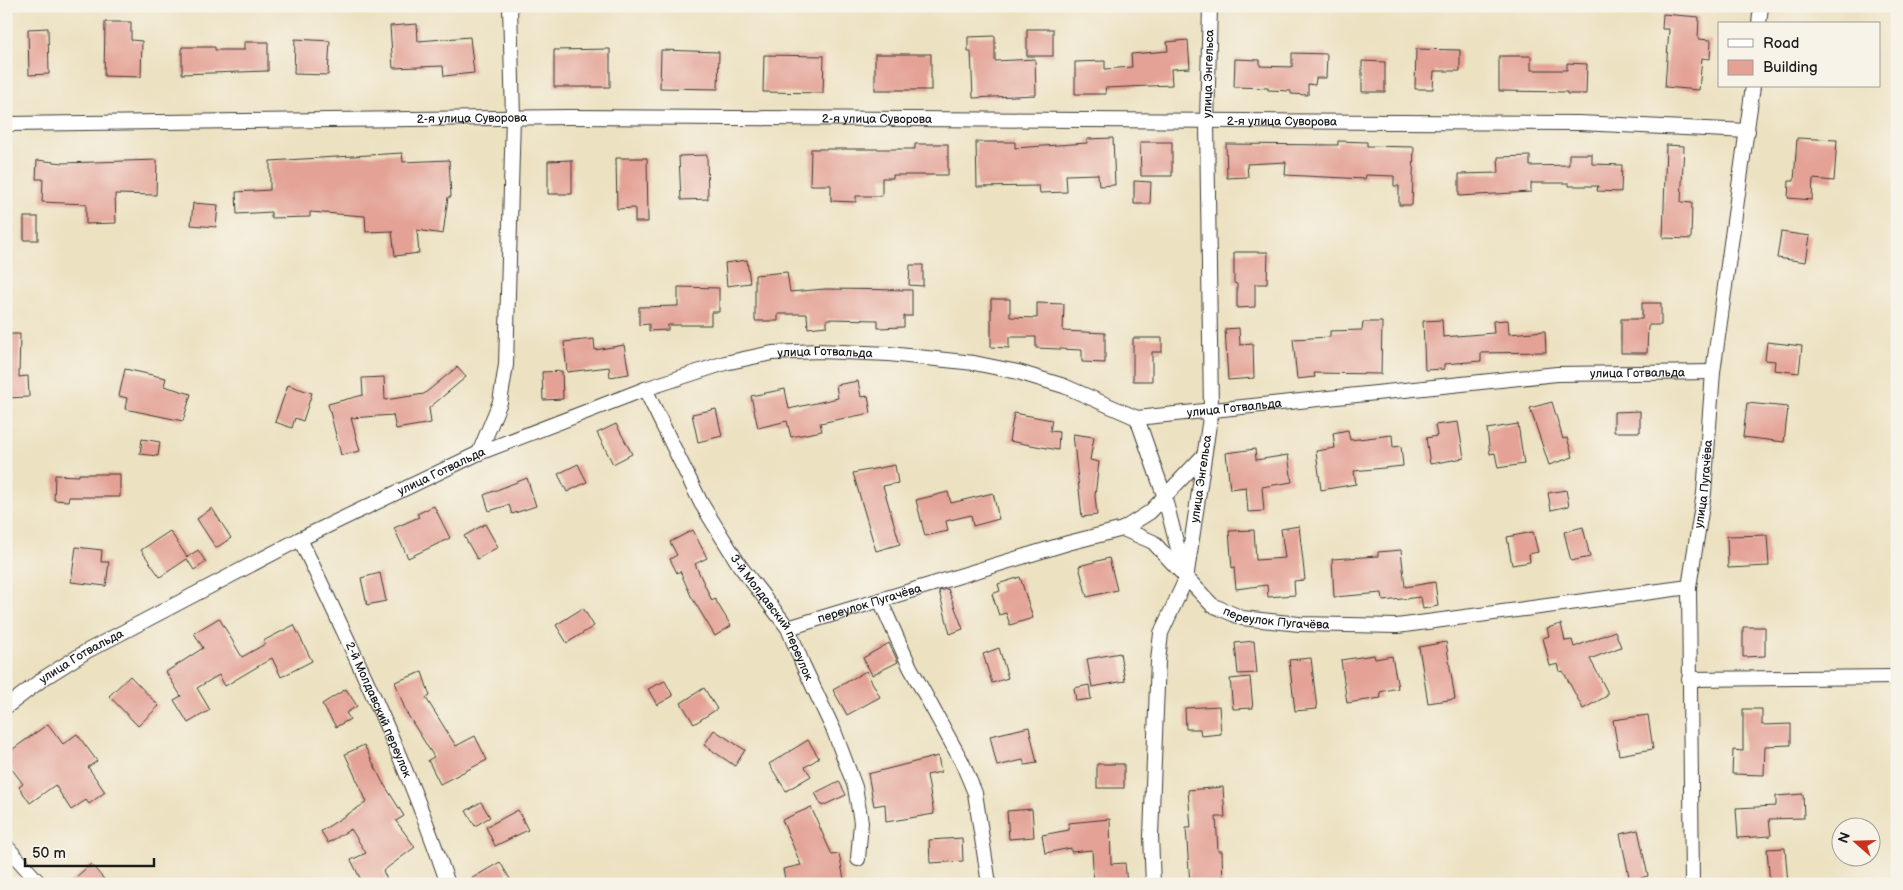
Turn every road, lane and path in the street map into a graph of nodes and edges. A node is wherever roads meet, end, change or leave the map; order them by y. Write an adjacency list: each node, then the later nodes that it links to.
1 (510, 6): 6 (street)
2 (1210, 6): 7 (street, улица Энгельса)
3 (1761, 6): 4 (street)
4 (1759, 22)
5 (1752, 88): 9 (street, улица Пугачёва)
6 (513, 117): 7 (street, 2-я улица Суворова); 8 (street, 2-я улица Суворова); 14 (street)
7 (1207, 122): 9 (street, 2-я улица Суворова); 12 (street, улица Энгельса)
8 (6, 124)
9 (1748, 131): 10 (street, улица Пугачёва)
10 (1713, 372): 12 (street, улица Готвальда); 20 (street, улица Пугачёва)
11 (645, 389): 13 (street, улица Готвальда); 14 (street, улица Готвальда); 22 (street, 3-й Молдавский переулок)
12 (1211, 410): 13 (street, улица Готвальда); 15 (street, улица Энгельса)
13 (1137, 418): 16 (street)
14 (479, 453): 18 (street, улица Готвальда)
15 (1203, 456): 16 (street); 19 (street, улица Энгельса)
16 (1164, 495): 17 (street); 19 (street)
17 (1123, 529): 19 (street, переулок Пугачёва); 21 (street, переулок Пугачёва)
18 (300, 538): 25 (street, улица Готвальда); 29 (street, 2-й Молдавский переулок)
19 (1186, 579): 20 (street, переулок Пугачёва); 31 (street, улица Энгельса)
20 (1689, 587): 24 (street, улица Пугачёва)
21 (880, 600): 22 (street, переулок Пугачёва); 30 (street)
22 (788, 628): 27 (street, 3-й Молдавский переулок)
23 (1897, 678): 24 (street)
24 (1689, 679): 32 (street, улица Пугачёва)
25 (6, 707)
26 (6, 846): 28 (street)
27 (858, 859)
28 (40, 884)
29 (448, 884)
30 (989, 884)
31 (1153, 884)
32 (1692, 884)

